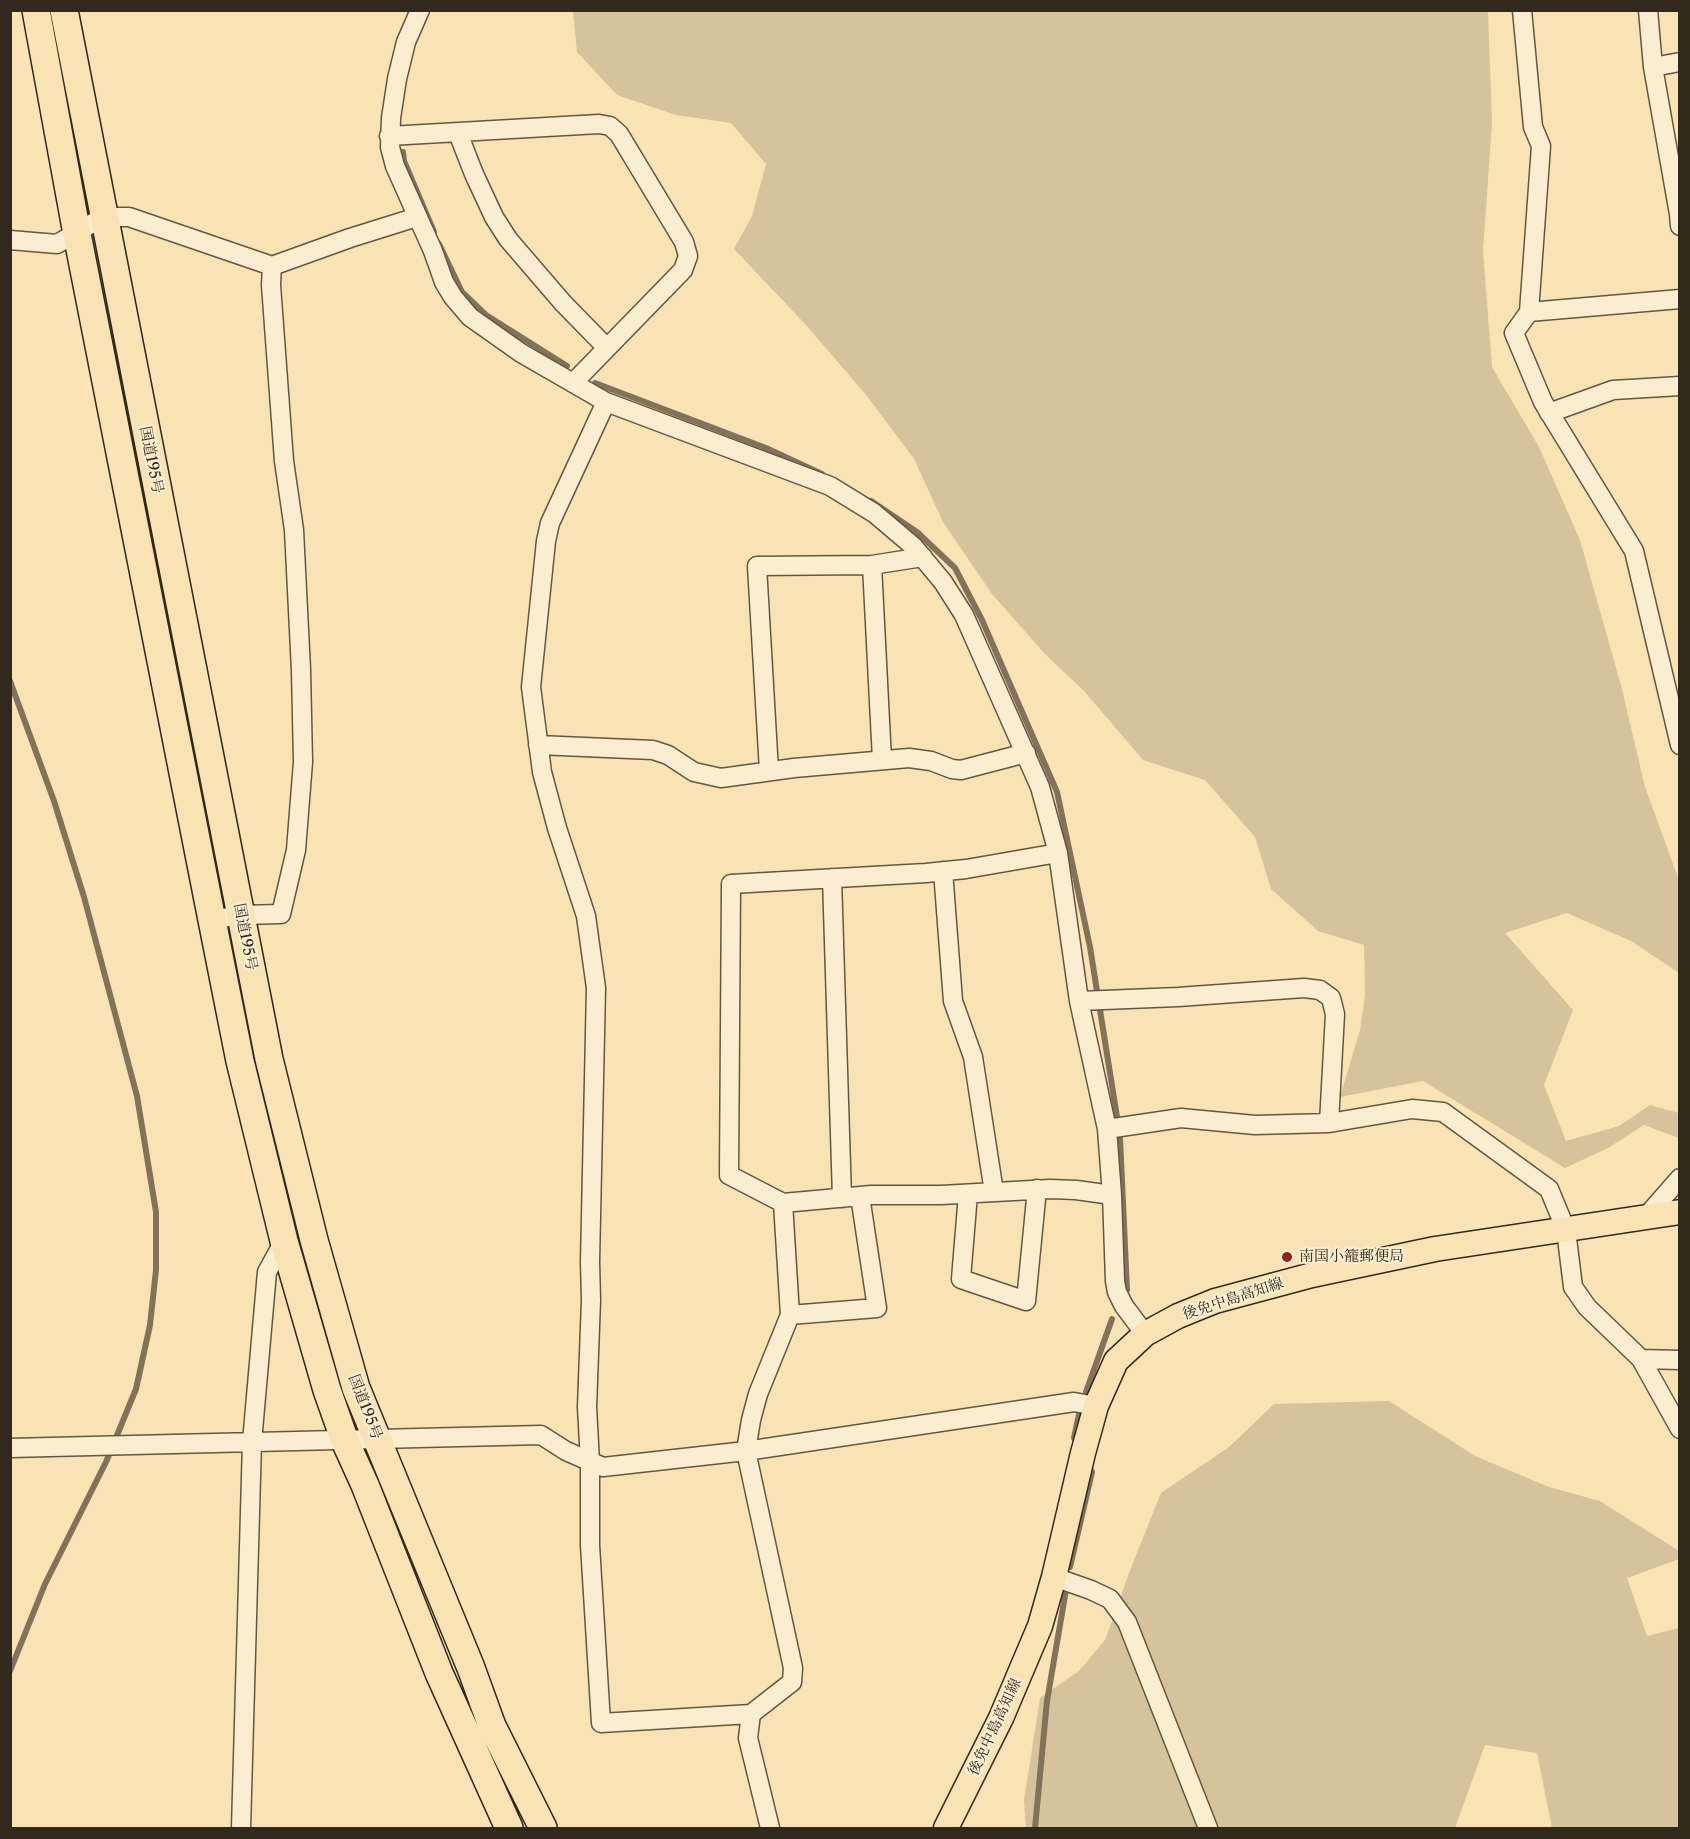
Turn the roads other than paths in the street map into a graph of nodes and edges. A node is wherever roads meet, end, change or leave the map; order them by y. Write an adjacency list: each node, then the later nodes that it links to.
1 (36, 10): 14 (highway, 国道195号)
2 (64, 10): 11 (highway, 国道195号)
3 (420, 10): 9 (street)
4 (1522, 10): 18 (street)
5 (1648, 10): 7 (street)
6 (1680, 62): 7 (street)
7 (1653, 68): 10 (street)
8 (458, 133): 9 (street); 19 (street); 19 (street)
9 (389, 136): 12 (street)
10 (1673, 146): 13 (street)
11 (103, 217): 14 (street); 16 (street); 35 (highway, 国道195号)
12 (417, 217): 16 (street); 20 (street)
13 (1680, 226)
14 (77, 234): 15 (street); 36 (highway, 国道195号)
15 (10, 240)
16 (272, 266): 35 (street)
17 (1680, 299): 18 (street)
18 (1529, 312): 23 (street)
19 (607, 348): 20 (street)
20 (573, 383): 22 (street)
21 (1680, 386): 23 (street)
22 (606, 402): 24 (street); 27 (street)
23 (1549, 413): 26 (street)
24 (922, 557): 25 (street); 29 (street)
25 (872, 566): 30 (street); 31 (street)
26 (1674, 702): 28 (street)
27 (538, 745): 31 (street); 63 (street)
28 (1680, 745)
29 (1026, 753): 30 (street); 32 (street)
30 (882, 760): 31 (street)
31 (769, 771)
32 (1058, 852): 33 (street); 37 (street)
33 (943, 871): 34 (street); 42 (street)
34 (832, 878): 46 (street); 47 (street)
35 (240, 915): 36 (street); 58 (highway, 国道195号)
36 (212, 920): 51 (highway, 国道195号)
37 (1085, 1001): 38 (street); 39 (street)
38 (1329, 1123): 39 (street); 50 (street)
39 (1107, 1129): 44 (street)
40 (1680, 1178): 49 (street)
41 (1036, 1189): 42 (street); 43 (street); 44 (street)
42 (994, 1192): 43 (street)
43 (968, 1194): 45 (street)
44 (1112, 1195): 53 (street)
45 (860, 1196): 46 (street); 52 (street)
46 (842, 1198): 47 (street)
47 (783, 1203): 52 (street)
48 (1680, 1212): 49 (main road, 後免中島高知線)
49 (1645, 1218): 50 (main road, 後免中島高知線)
50 (1566, 1230): 53 (main road, 後免中島高知線); 54 (street)
51 (284, 1241): 59 (highway, 国道195号); 60 (street)
52 (790, 1315): 62 (street)
53 (1144, 1335): 56 (main road, 後免中島高知線)
54 (1641, 1359): 55 (street); 57 (street)
55 (1680, 1360)
56 (1096, 1406): 62 (street); 64 (main road, 後免中島高知線)
57 (1680, 1430)
58 (377, 1439): 59 (street); 63 (street); 68 (highway, 国道195号)
59 (345, 1441): 60 (street); 67 (highway, 国道195号)
60 (252, 1442): 61 (street); 66 (street)
61 (10, 1448)
62 (746, 1451): 63 (street); 65 (street)
63 (590, 1462): 65 (street)
64 (1054, 1577): 70 (main road, 後免中島高知線); 71 (street)
65 (751, 1714): 69 (street)
66 (242, 1828)
67 (509, 1828)
68 (543, 1828)
69 (770, 1828)
70 (946, 1828)
71 (1208, 1828)

